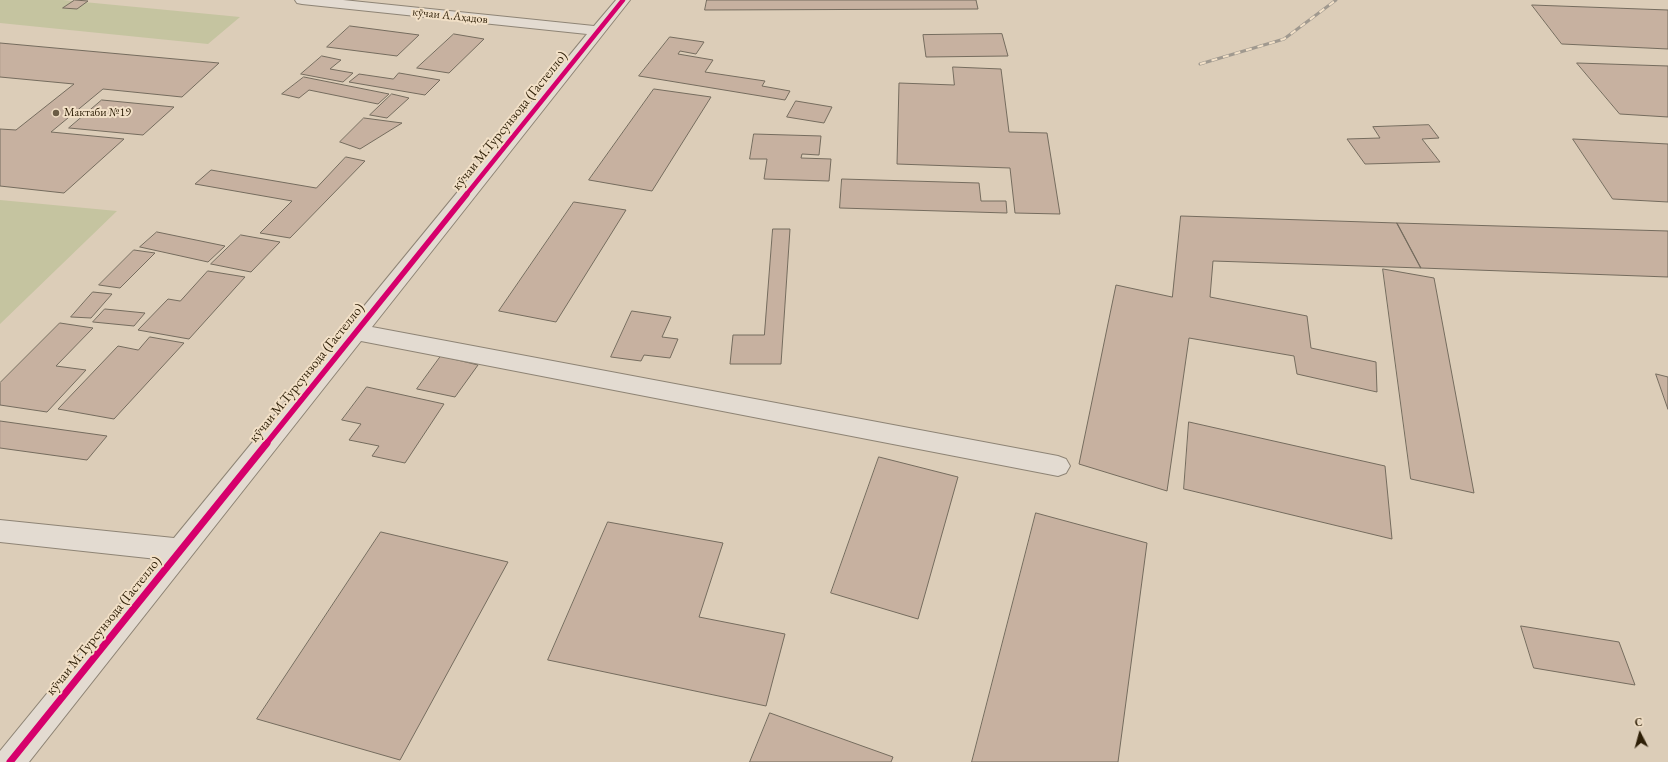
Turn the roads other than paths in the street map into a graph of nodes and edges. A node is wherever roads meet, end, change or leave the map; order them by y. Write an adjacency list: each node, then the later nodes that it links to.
1 (302, 0): 3 (street, кӯчаи А.Аҳадов)
2 (623, 0): 3 (street, кӯчаи М.Турсунзода (Гастелло))
3 (598, 31): 4 (street, кӯчаи М.Турсунзода (Гастелло))
4 (356, 332): 5 (street); 7 (street, кӯчаи М.Турсунзода (Гастелло))
5 (1058, 466)
6 (0, 531): 7 (street)
7 (180, 550): 8 (street, кӯчаи М.Турсунзода (Гастелло))
8 (10, 762)

